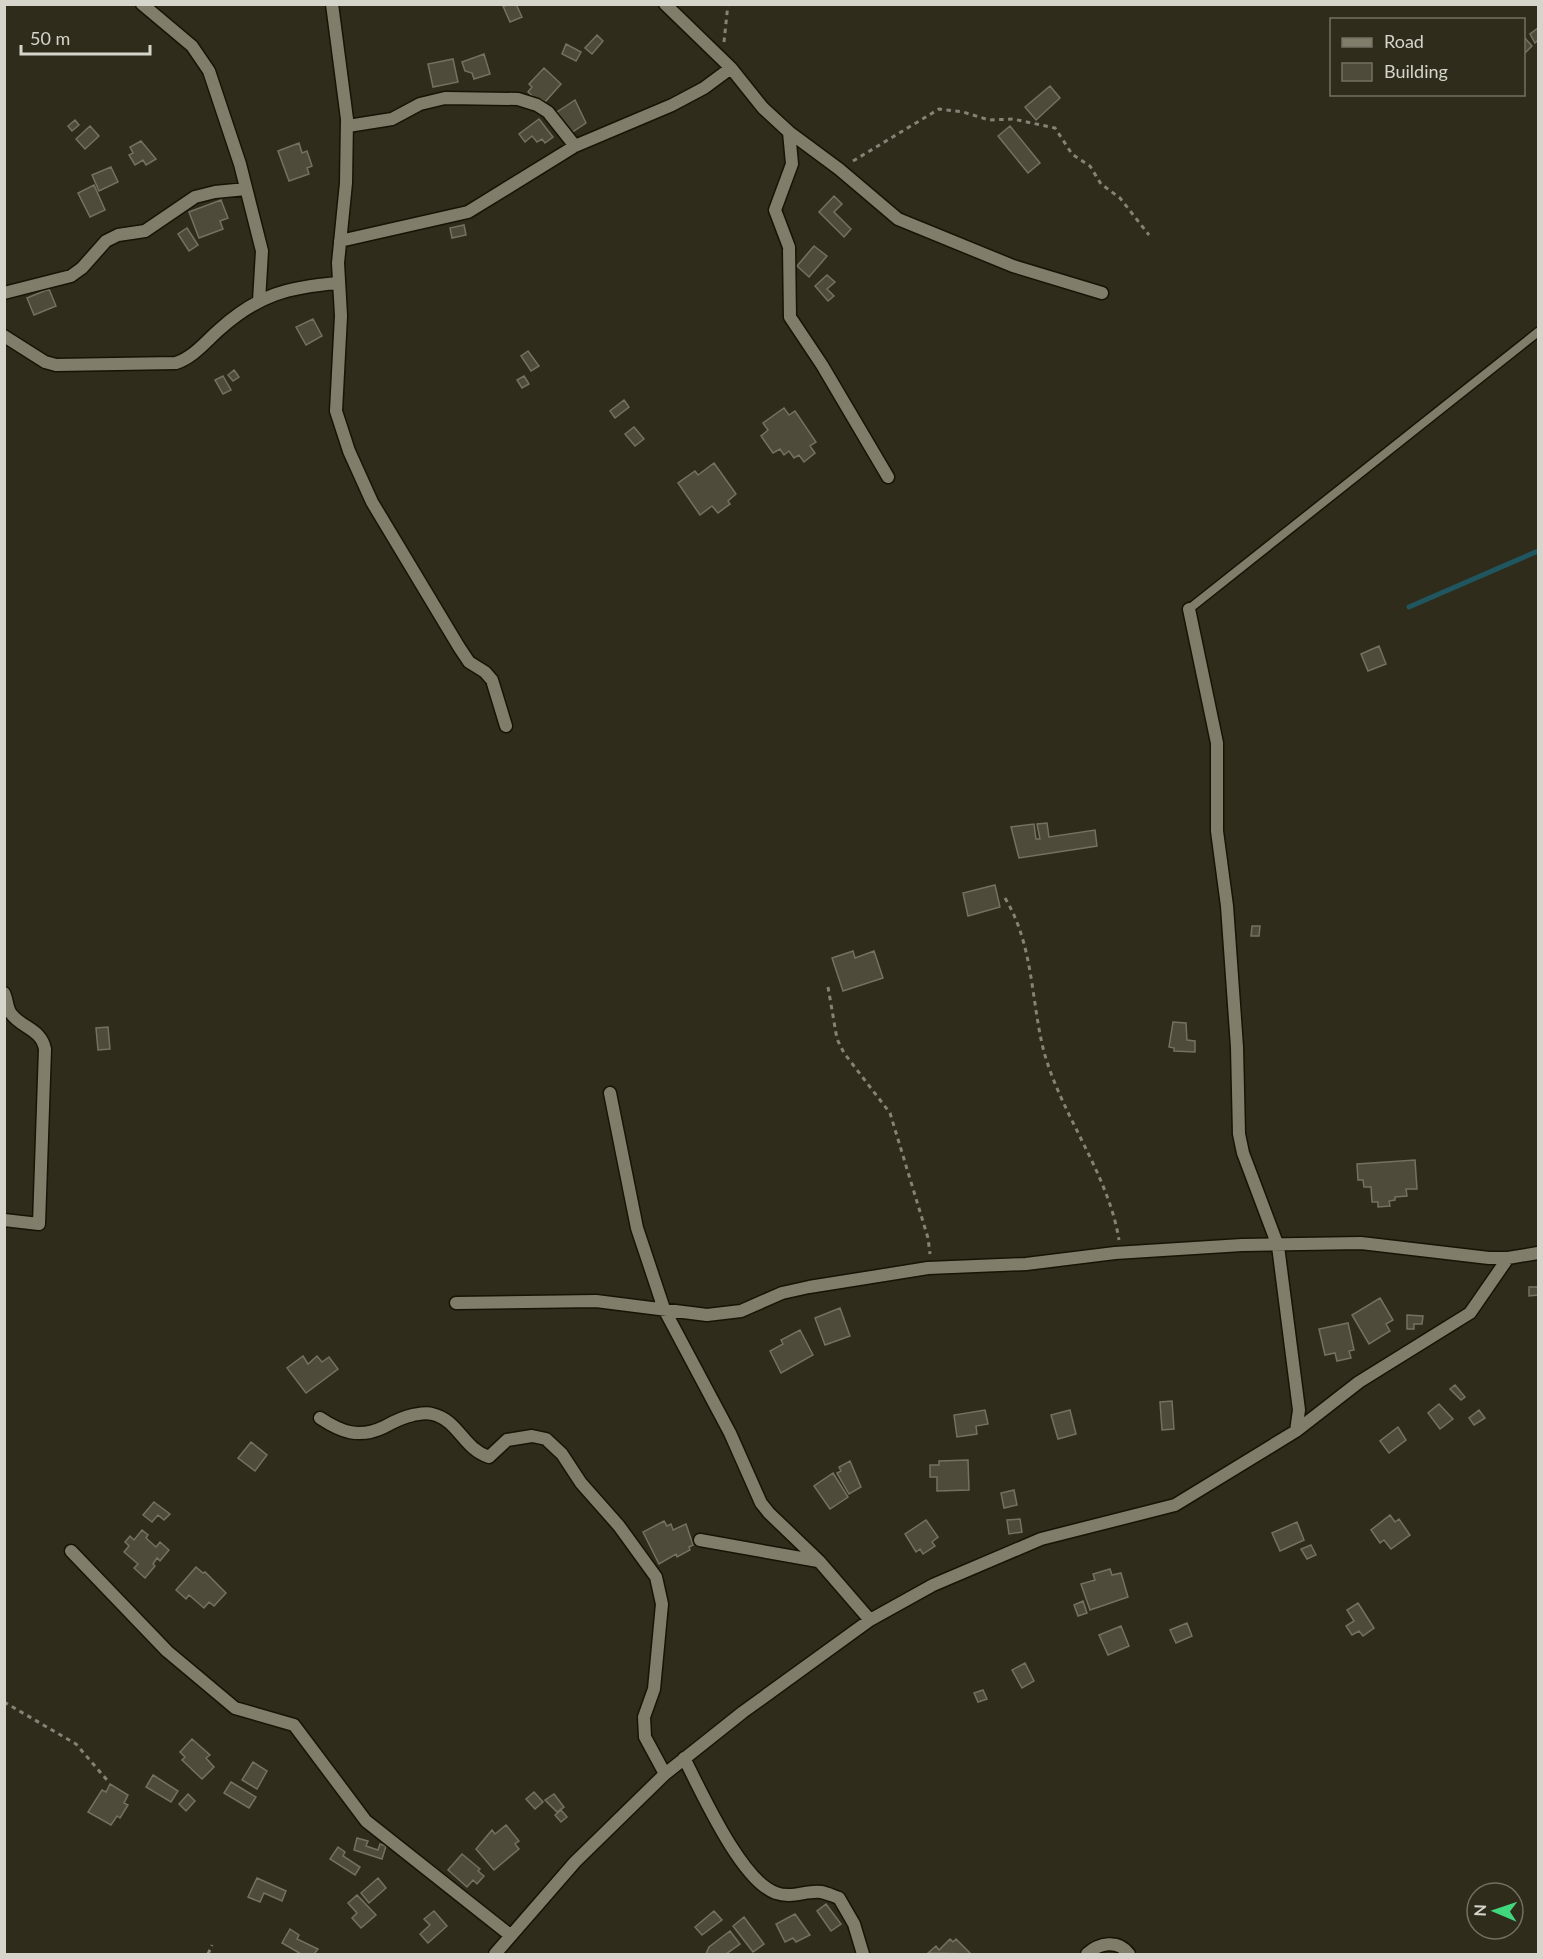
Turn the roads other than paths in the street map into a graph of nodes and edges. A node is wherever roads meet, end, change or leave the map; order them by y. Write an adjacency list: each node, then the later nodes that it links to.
1 (142, 4): 8 (street)
2 (332, 4): 5 (street)
3 (665, 4): 4 (street)
4 (731, 68): 6 (street); 7 (street)
5 (348, 126): 7 (street); 9 (street)
6 (789, 132): 12 (street); 16 (street)
7 (575, 147): 9 (street)
8 (246, 189): 11 (street); 13 (street)
9 (339, 241): 10 (street)
10 (338, 283): 13 (street); 18 (street)
11 (4, 293)
12 (1102, 293)
13 (259, 301): 15 (street)
14 (1539, 332): 17 (lane)
15 (4, 336)
16 (888, 477)
17 (1189, 609): 22 (street)
18 (506, 726)
19 (4, 993): 21 (street)
20 (610, 1093): 26 (street)
21 (4, 1220)
22 (1278, 1245): 24 (street); 26 (street); 28 (street)
23 (1539, 1253): 24 (street)
24 (1508, 1258): 28 (street)
25 (456, 1303): 26 (street)
26 (664, 1309): 31 (street)
27 (320, 1418): 34 (street)
28 (1296, 1431): 32 (street)
29 (700, 1540): 31 (street)
30 (71, 1551): 35 (street)
31 (819, 1561): 32 (street)
32 (870, 1620): 33 (street)
33 (684, 1758): 34 (street); 37 (street)
34 (665, 1774): 35 (street)
35 (510, 1935): 36 (street)
36 (495, 1954)
37 (863, 1954)
38 (1087, 1954): 39 (street)
39 (1129, 1954)

